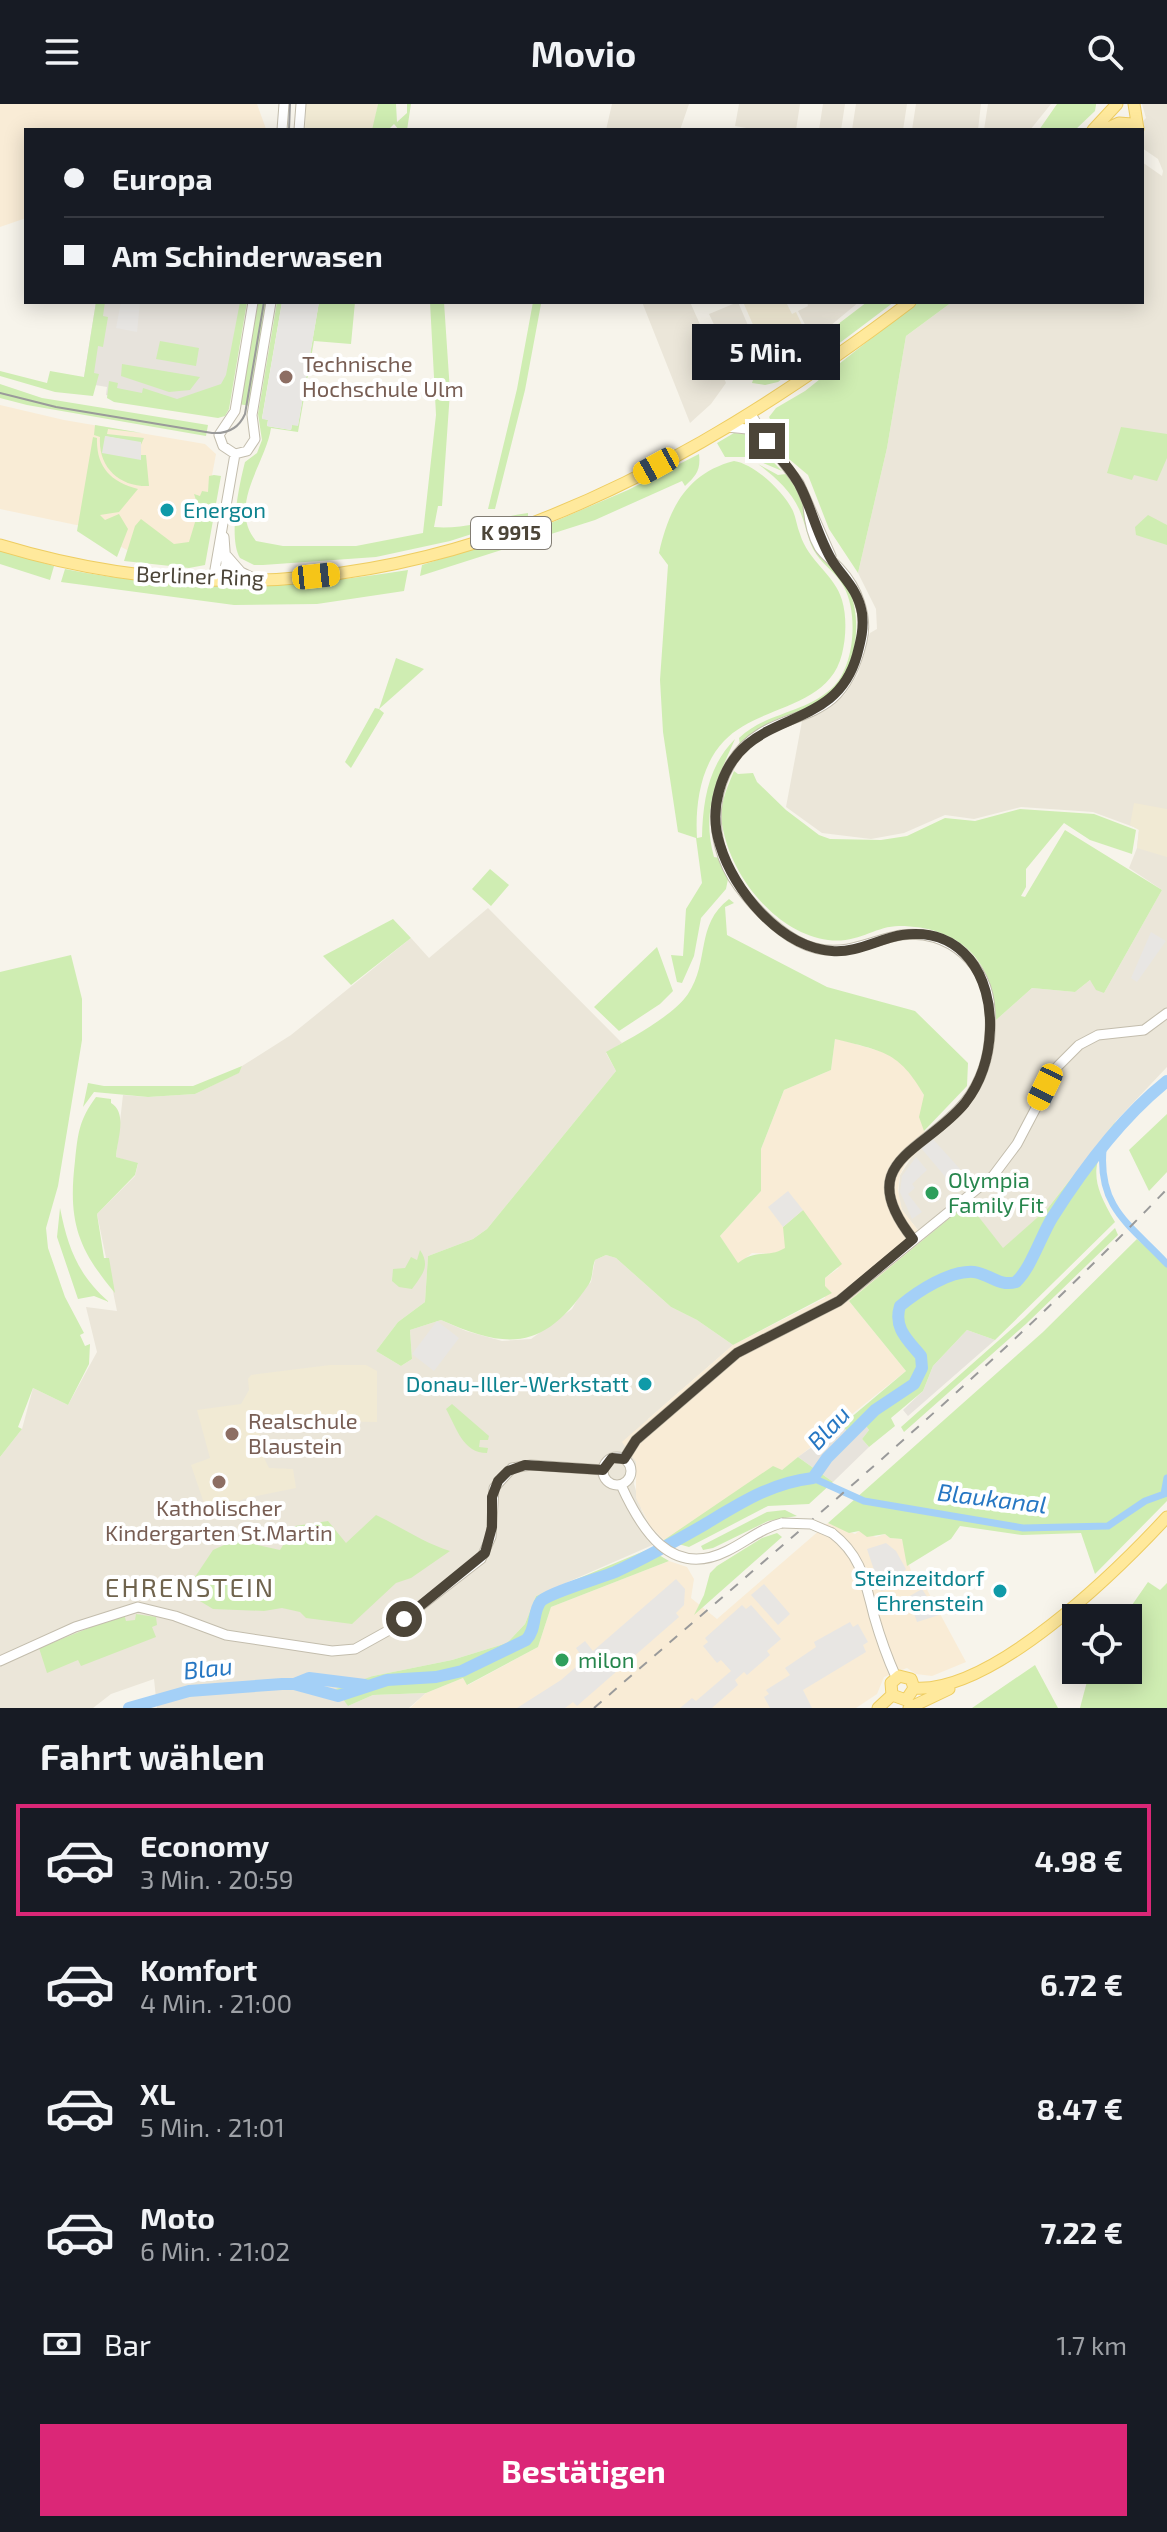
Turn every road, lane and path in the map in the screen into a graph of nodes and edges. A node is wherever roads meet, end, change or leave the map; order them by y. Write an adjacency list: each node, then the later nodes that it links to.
1 (284, 104): 6 (street)
2 (301, 104): 7 (street)
3 (1134, 104): 5 (main road)
4 (1114, 105): 8 (main road)
5 (1135, 126): 9 (main road)
6 (282, 128)
7 (299, 128)
8 (1095, 128)
9 (1108, 128)
10 (253, 304): 14 (street)
11 (271, 304): 15 (street)
12 (907, 304): 13 (main road, Berliner Ring / K 9915)
13 (751, 414): 16 (main road, Berliner Ring / K 9915); 17 (street)
14 (229, 420): 15 (street); 18 (street)
15 (252, 426): 18 (street)
16 (727, 427): 17 (street); 22 (main road, Berliner Ring / K 9915)
17 (763, 437): 25 (street)
18 (235, 454): 19 (street)
19 (223, 528): 21 (street); 23 (street)
20 (0, 545): 23 (main road, Berliner Ring / K 9915)
21 (225, 553): 22 (street); 23 (street)
22 (259, 580): 23 (main road, Berliner Ring / K 9915)
23 (217, 581)
24 (1167, 1013): 25 (street)
25 (913, 1239): 26 (street)
26 (624, 1459): 27 (street); 28 (street)
27 (603, 1470): 28 (street); 30 (street)
28 (621, 1485): 31 (street, bridge)
29 (1167, 1517): 32 (main road)
30 (0, 1661)
31 (896, 1677): 33 (main road); 34 (main road)
32 (955, 1684): 33 (main road); 36 (main road)
33 (914, 1688): 34 (main road)
34 (892, 1695): 35 (main road)
35 (878, 1708)
36 (909, 1708)

